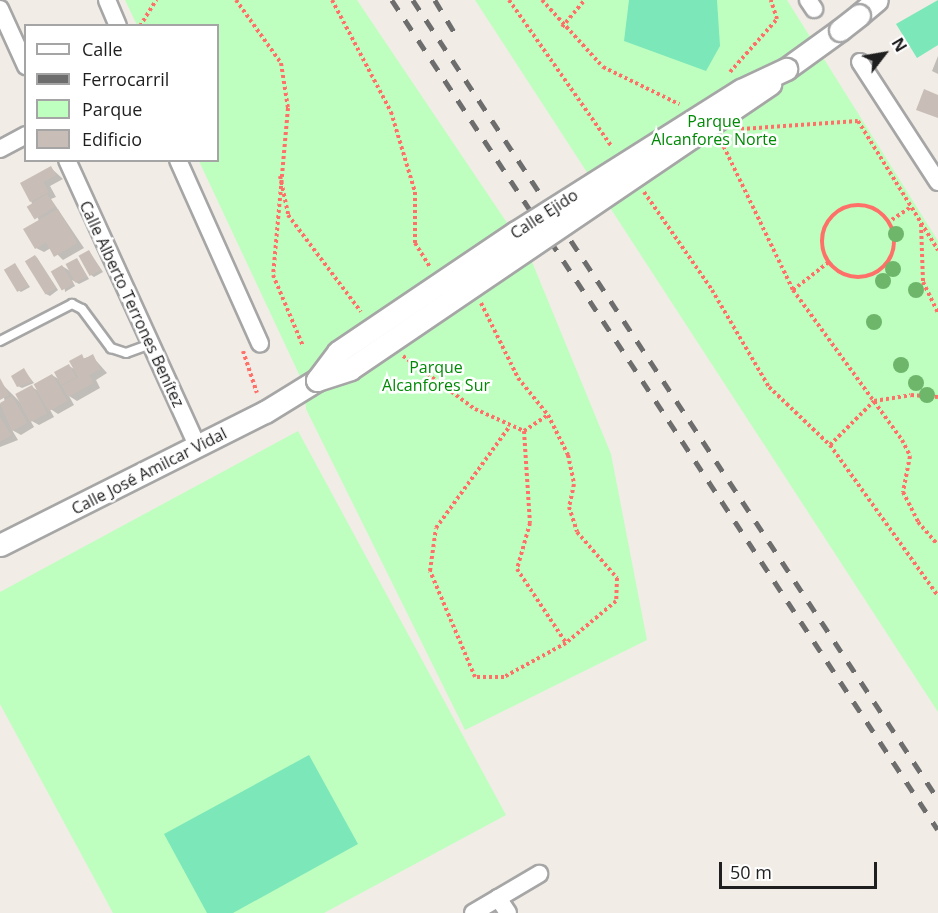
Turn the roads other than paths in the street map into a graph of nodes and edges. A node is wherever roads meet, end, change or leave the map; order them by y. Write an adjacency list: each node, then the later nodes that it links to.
1 (106, 0): 4 (street)
2 (877, 0): 15 (street, Calle Ejido, bridge)
3 (0, 9): 5 (street)
4 (117, 24)
5 (24, 62)
6 (860, 62): 11 (street)
7 (24, 136): 8 (street)
8 (0, 149)
9 (68, 162): 13 (street, Calle Alberto Terrones Benítez)
10 (179, 162): 14 (street)
11 (938, 182)
12 (0, 341): 13 (lane)
13 (151, 344): 16 (street, Calle Alberto Terrones Benítez)
14 (261, 344)
15 (296, 393): 16 (street, Calle José Amilcar Vidal)
16 (198, 447): 17 (street, Calle José Amilcar Vidal)
17 (0, 545)
18 (539, 874): 19 (street)
19 (498, 898): 20 (street); 21 (street)
20 (473, 913)
21 (508, 913)

